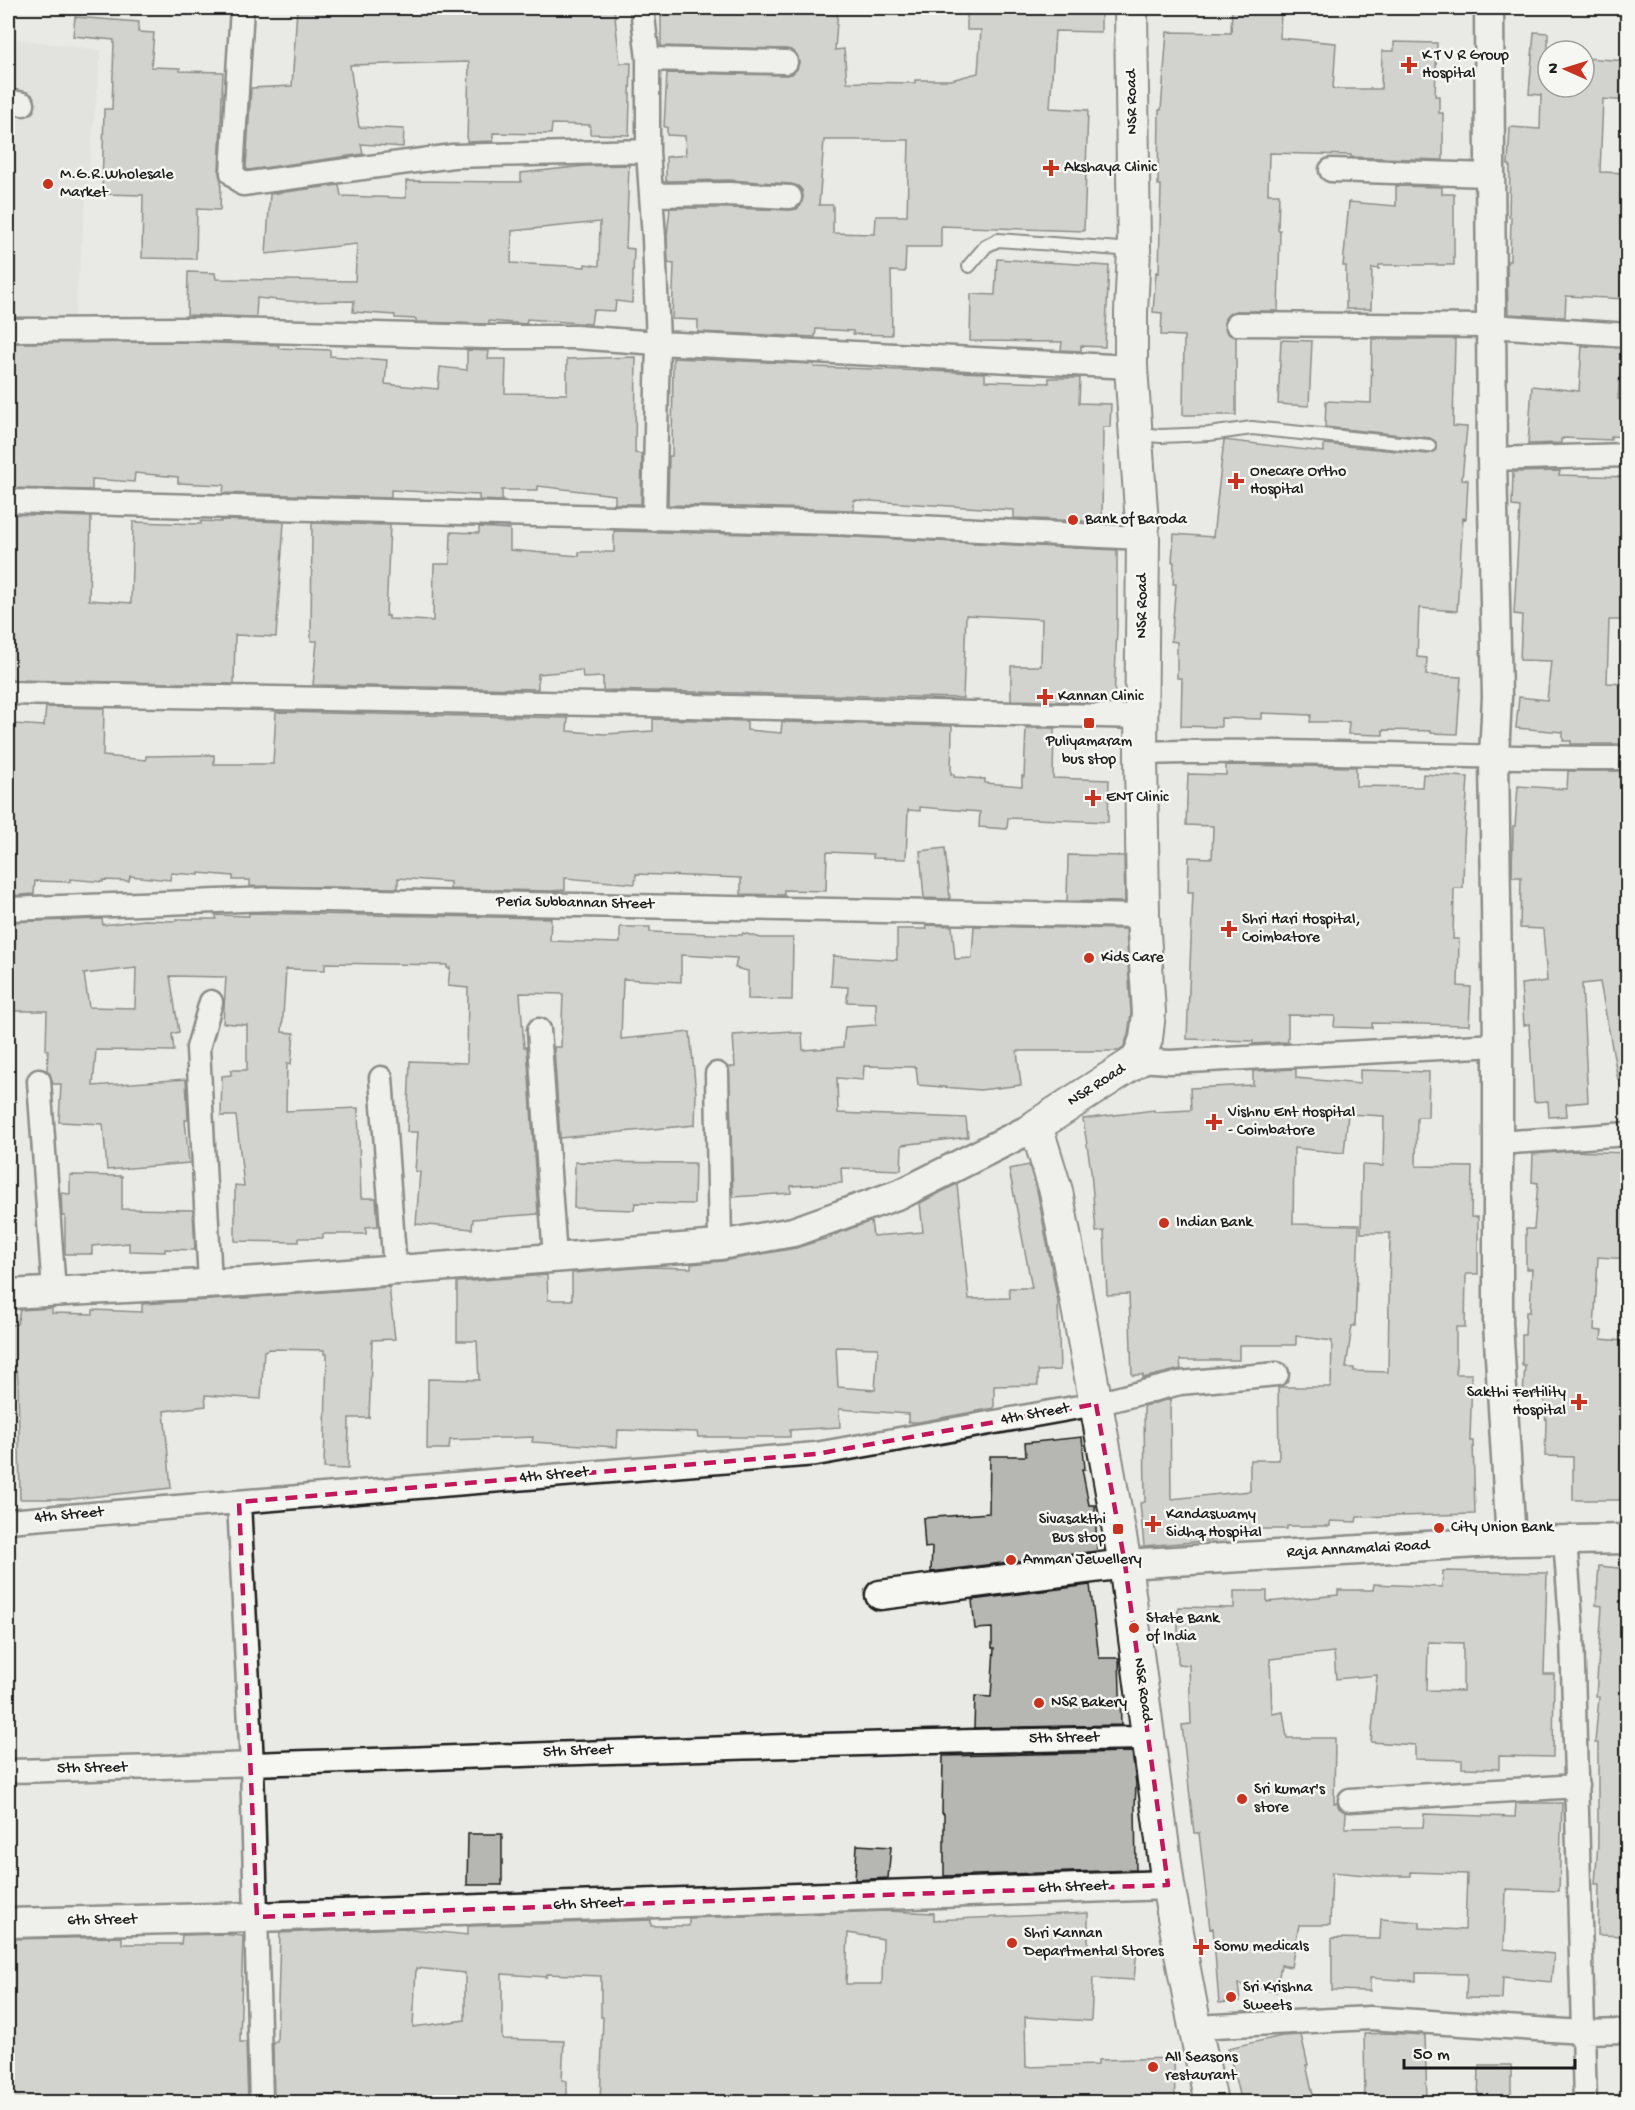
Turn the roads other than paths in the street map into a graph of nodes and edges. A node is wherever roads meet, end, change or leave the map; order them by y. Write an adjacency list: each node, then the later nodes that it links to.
1 (242, 8): 7 (street)
2 (642, 8): 5 (street)
3 (1131, 8): 12 (main road, NSR Road)
4 (1488, 8): 9 (street)
5 (648, 59): 6 (street); 7 (street)
6 (786, 63)
7 (648, 151): 10 (street)
8 (1331, 170): 9 (street)
9 (1489, 175): 15 (street)
10 (651, 195): 11 (street); 18 (street)
11 (790, 197)
12 (1134, 250): 13 (lane); 19 (main road, NSR Road)
13 (969, 266)
14 (1237, 324): 15 (street)
15 (1491, 326): 17 (street); 23 (street)
16 (8, 330): 18 (street)
17 (1628, 335)
18 (658, 343): 19 (street); 25 (street)
19 (1131, 367): 20 (main road, NSR Road)
20 (1136, 434): 21 (lane); 26 (main road, NSR Road)
21 (1429, 446)
22 (1628, 455): 23 (street)
23 (1492, 459): 30 (street)
24 (8, 501): 25 (street)
25 (654, 519): 26 (street)
26 (1143, 538): 28 (main road, NSR Road)
27 (8, 693): 28 (street)
28 (1142, 717): 29 (main road, NSR Road)
29 (1141, 753): 30 (street); 33 (main road, NSR Road)
30 (1494, 756): 31 (street); 36 (street)
31 (1628, 758)
32 (8, 909): 33 (street, Peria Subbannan Street)
33 (1143, 916): 37 (main road, NSR Road)
34 (211, 1002): 47 (street)
35 (539, 1030): 45 (street)
36 (1498, 1045): 37 (street); 43 (street)
37 (1138, 1060): 41 (main road, NSR Road)
38 (717, 1074): 44 (street)
39 (381, 1078): 46 (street)
40 (39, 1081): 48 (street)
41 (1036, 1126): 44 (street); 51 (main road, NSR Road)
42 (1628, 1134): 43 (street)
43 (1498, 1143): 56 (street)
44 (720, 1245): 45 (street)
45 (555, 1257): 46 (street)
46 (394, 1270): 47 (street)
47 (210, 1283): 48 (street)
48 (54, 1292): 49 (street)
49 (8, 1294)
50 (1277, 1374): 51 (street, 4th Street)
51 (1096, 1404): 52 (street, 4th Street); 57 (main road, NSR Road)
52 (239, 1502): 53 (street, 4th Street); 60 (street)
53 (8, 1521)
54 (1628, 1539): 55 (street, Raja Annamalai Road)
55 (1565, 1540): 56 (street, Raja Annamalai Road); 62 (street)
56 (1511, 1541): 57 (street, Raja Annamalai Road)
57 (1125, 1564): 58 (street, Raja Annamalai Road); 59 (main road, NSR Road)
58 (880, 1595)
59 (1149, 1738): 60 (street, 5th Street); 64 (main road, NSR Road)
60 (252, 1765): 61 (street, 5th Street); 65 (street)
61 (8, 1771)
62 (1577, 1786): 63 (street); 69 (street)
63 (1350, 1800)
64 (1168, 1885): 65 (street, 6th Street); 67 (main road, NSR Road)
65 (257, 1917): 66 (street, 6th Street); 70 (street)
66 (8, 1923)
67 (1195, 2027): 69 (street); 71 (main road, NSR Road)
68 (1628, 2031): 69 (street)
69 (1582, 2032): 72 (street)
70 (261, 2103)
71 (1211, 2103)
72 (1585, 2103)

